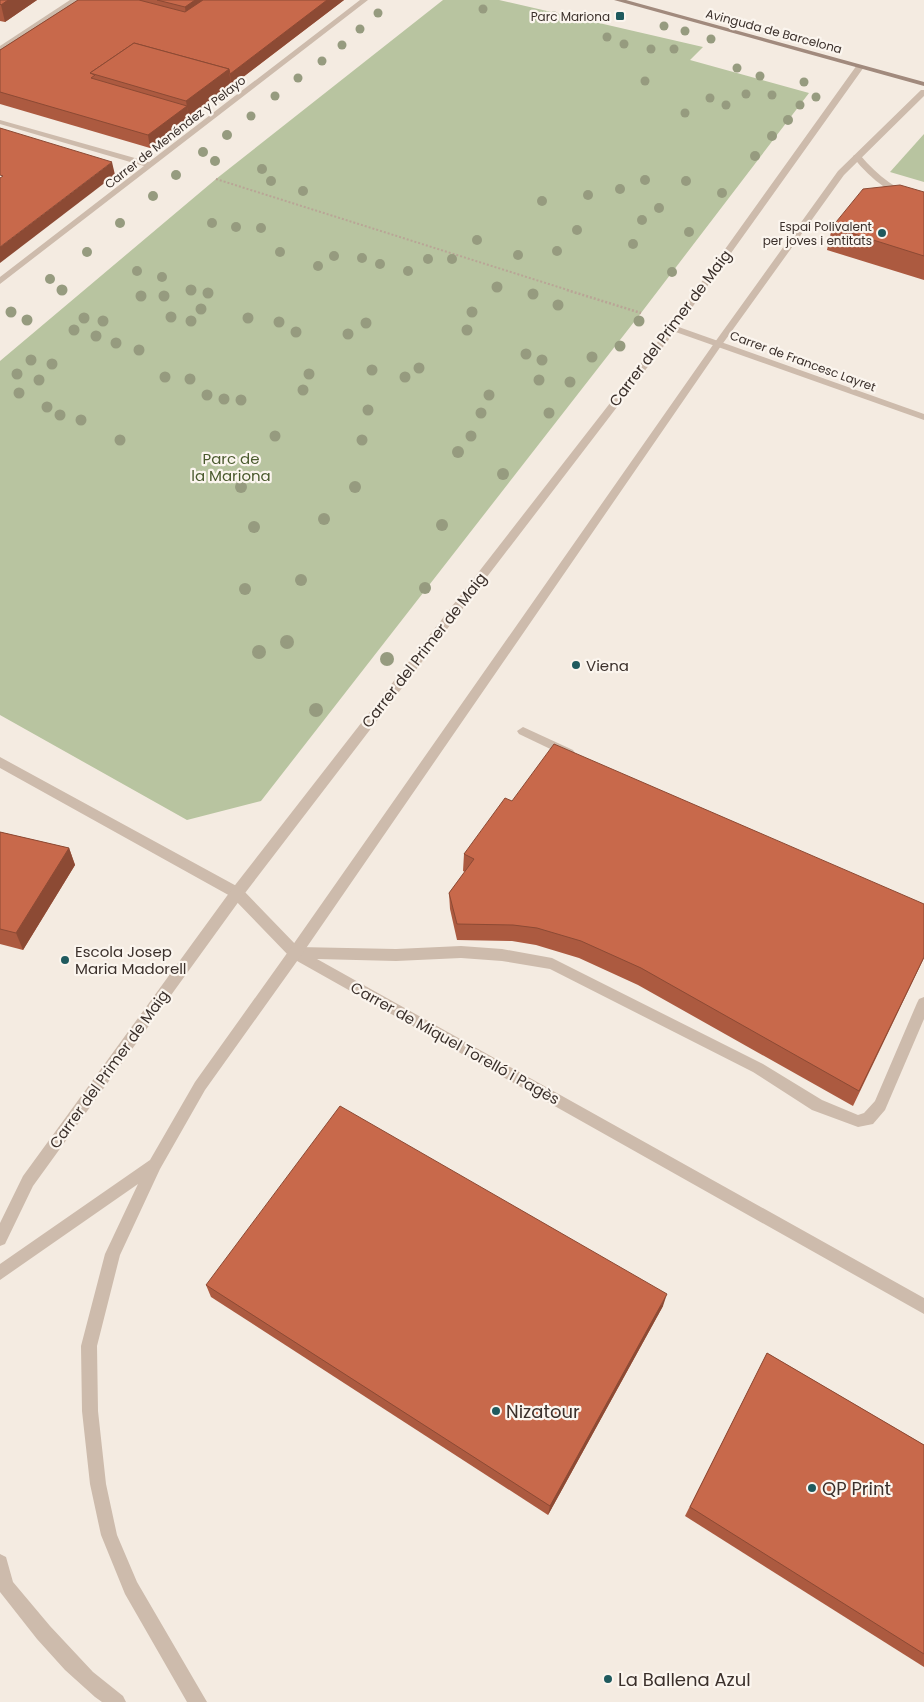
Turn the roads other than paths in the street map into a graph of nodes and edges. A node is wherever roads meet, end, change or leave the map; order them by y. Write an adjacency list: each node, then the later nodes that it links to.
1 (75, 0): 4 (street)
2 (364, 0): 10 (street, Carrer de Menéndez y Pelayo)
3 (618, 0): 5 (main road, Avinguda de Barcelona)
4 (0, 49)
5 (860, 67): 6 (main road, Avinguda de Barcelona); 13 (street, Carrer del Primer de Maig)
6 (924, 84)
7 (924, 92): 9 (street)
8 (0, 122): 10 (street)
9 (857, 157): 11 (street); 14 (street)
10 (150, 165): 12 (street, Carrer de Menéndez y Pelayo)
11 (924, 202)
12 (0, 281)
13 (673, 328): 14 (street, Carrer de Francesc Layret); 19 (street, Carrer del Primer de Maig)
14 (718, 344): 15 (street, Carrer de Francesc Layret); 20 (street)
15 (924, 417)
16 (523, 731): 17 (street)
17 (584, 760)
18 (0, 762): 19 (street, Carrer de Miquel Torelló i Pagès)
19 (237, 892): 20 (street, Carrer de Miquel Torelló i Pagès); 23 (street, Carrer del Primer de Maig)
20 (295, 953): 21 (street); 22 (street); 25 (street, Carrer de Miquel Torelló i Pagès)
21 (924, 1003)
22 (155, 1164): 24 (street); 29 (street)
23 (0, 1239)
24 (0, 1274)
25 (924, 1306)
26 (0, 1563): 27 (street)
27 (3, 1583): 28 (street)
28 (117, 1702)
29 (198, 1702)

